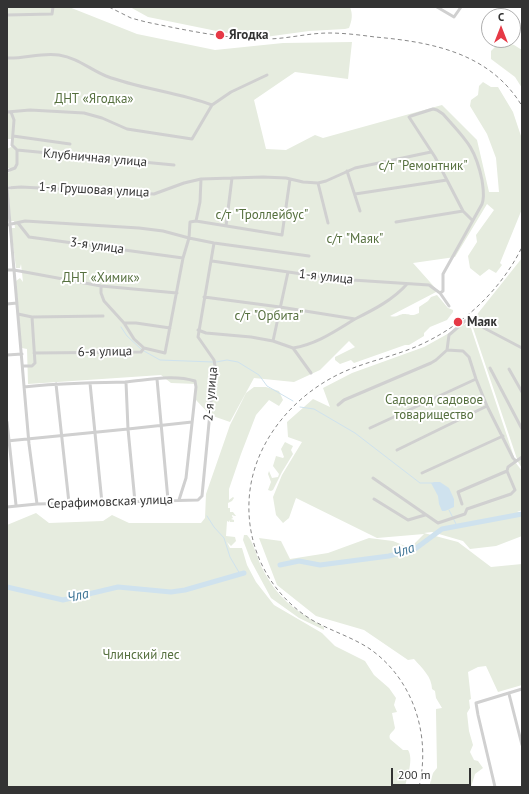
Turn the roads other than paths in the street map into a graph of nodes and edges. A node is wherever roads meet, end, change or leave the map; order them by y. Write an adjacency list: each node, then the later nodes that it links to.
1 (53, 7): 4 (street)
2 (437, 7): 3 (street)
3 (461, 7)
4 (7, 15)
5 (7, 58): 7 (street)
6 (267, 75): 7 (street)
7 (212, 104): 8 (street)
8 (9, 112): 9 (street)
9 (13, 136): 10 (street); 11 (street)
10 (70, 144)
11 (17, 150): 13 (street, Клубничная улица); 14 (street)
12 (430, 152): 15 (street); 19 (street); 26 (street)
13 (174, 165)
14 (7, 170)
15 (347, 171): 20 (street); 22 (street)
16 (232, 178): 17 (street, 1-я Грушовая улица); 18 (street, 1-я Грушовая улица); 32 (street)
17 (201, 179): 21 (street, 1-я Грушовая улица); 27 (street)
18 (290, 179): 20 (street, 1-я Грушовая улица); 32 (street)
19 (447, 180): 22 (street); 25 (street)
20 (318, 183): 30 (street)
21 (7, 188): 23 (street, Серафимовская улица)
22 (355, 194): 24 (street)
23 (8, 201): 31 (street, Серафимовская улица)
24 (360, 211)
25 (463, 211): 26 (street); 28 (street)
26 (472, 220): 44 (street)
27 (196, 221): 32 (street); 33 (street)
28 (396, 222)
29 (18, 223): 31 (street); 33 (street); 36 (street, 3-я улица)
30 (328, 223)
31 (9, 225): 39 (street, Серафимовская улица)
32 (226, 226)
33 (189, 238): 34 (street); 36 (street)
34 (214, 243): 35 (street); 37 (street)
35 (309, 256)
36 (183, 258): 43 (street)
37 (212, 261): 40 (street, 1-я улица); 45 (street)
38 (7, 270): 39 (street)
39 (14, 270): 42 (street); 46 (street, Серафимовская улица)
40 (288, 272): 41 (street, 1-я улица); 49 (street)
41 (407, 284): 44 (street, 1-я улица); 53 (street)
42 (101, 286): 43 (street); 54 (street, 6-я улица)
43 (177, 293): 55 (street)
44 (440, 293): 48 (street, 1-я улица)
45 (204, 297): 49 (street); 56 (street)
46 (17, 303): 47 (street); 50 (street, Серафимовская улица)
47 (7, 304)
48 (449, 306)
49 (280, 307): 53 (street); 57 (street)
50 (18, 314): 52 (street); 63 (street, Серафимовская улица)
51 (102, 316): 52 (street)
52 (32, 317): 62 (street)
53 (355, 319): 59 (street)
54 (124, 323): 55 (street); 58 (street, 6-я улица)
55 (170, 328): 58 (street)
56 (198, 330): 57 (street); 95 (street, 2-я улица)
57 (273, 341): 59 (street)
58 (144, 348): 62 (street, 6-я улица)
59 (293, 348): 68 (street)
60 (522, 348): 61 (street)
61 (447, 350): 70 (street); 76 (street)
62 (34, 353): 65 (street)
63 (22, 354): 64 (street); 65 (street, Серафимовская улица)
64 (7, 355)
65 (22, 366): 74 (street, Серафимовская улица)
66 (490, 368): 83 (street)
67 (510, 369): 75 (street)
68 (311, 372)
69 (157, 379): 71 (street); 79 (street); 80 (street)
70 (476, 379): 77 (street); 81 (street)
71 (126, 382): 72 (street); 82 (street)
72 (90, 383): 73 (street); 84 (street)
73 (56, 384): 74 (street); 85 (street)
74 (24, 387): 87 (street, Серафимовская улица)
75 (522, 392)
76 (338, 405)
77 (488, 406): 86 (street); 89 (street)
78 (7, 422): 88 (street)
79 (192, 422): 80 (street); 98 (street)
80 (160, 426): 82 (street); 97 (street)
81 (370, 428)
82 (128, 429): 84 (street); 99 (street)
83 (522, 429)
84 (95, 432): 85 (street); 101 (street)
85 (62, 436): 87 (street); 100 (street)
86 (503, 436): 91 (street); 93 (street)
87 (29, 438): 88 (street); 102 (street, Серафимовская улица)
88 (8, 441): 104 (street)
89 (397, 450)
90 (522, 457): 91 (street)
91 (515, 460): 92 (street)
92 (507, 471): 103 (street); 106 (street)
93 (422, 473)
94 (373, 478): 106 (street)
95 (202, 496): 98 (street, Серафимовская улица)
96 (374, 499): 106 (street)
97 (168, 500): 98 (street, Серафимовская улица); 99 (street, Серафимовская улица)
98 (179, 500)
99 (135, 502): 101 (street, Серафимовская улица)
100 (69, 503): 101 (street, Серафимовская улица); 102 (street, Серафимовская улица)
101 (102, 503)
102 (37, 504): 104 (street)
103 (462, 504)
104 (16, 505): 105 (street)
105 (7, 507)
106 (425, 515)
107 (522, 689): 108 (street)
108 (509, 694): 109 (street); 111 (street)
109 (521, 741): 110 (street)
110 (522, 745)
111 (494, 787)

